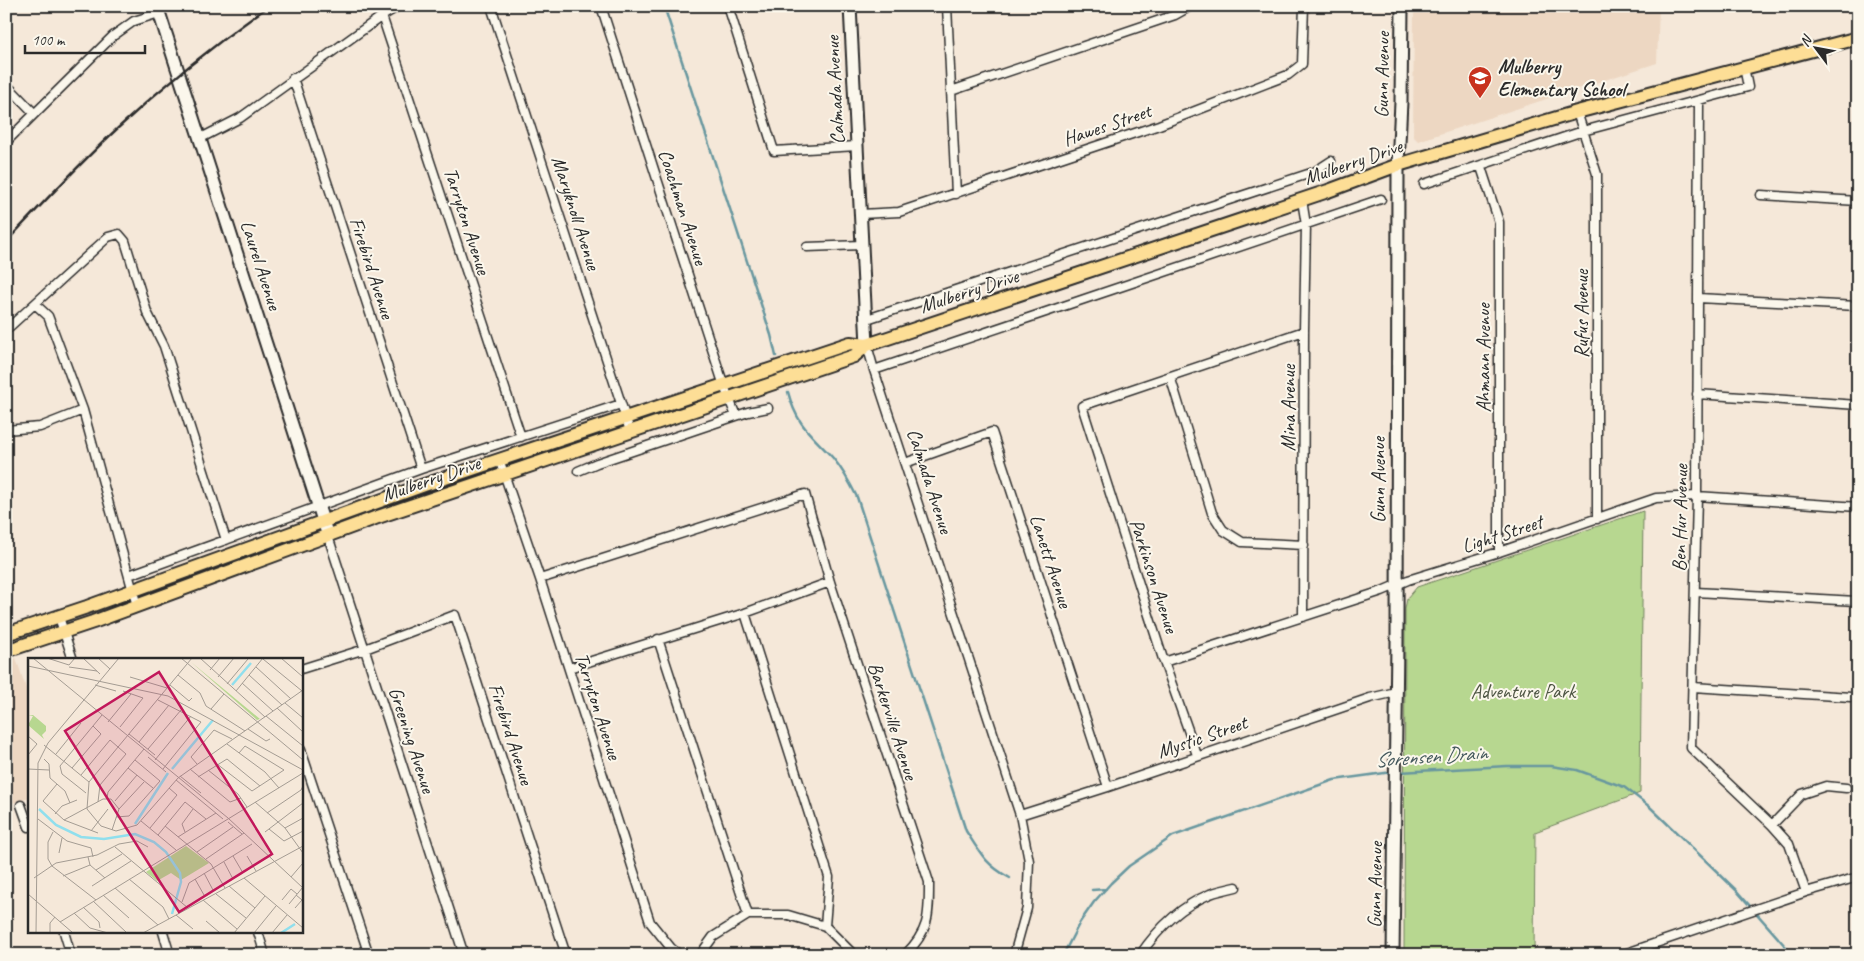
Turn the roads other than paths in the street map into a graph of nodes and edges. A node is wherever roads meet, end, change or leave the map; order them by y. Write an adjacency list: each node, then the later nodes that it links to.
1 (399, 6): 11 (street)
2 (491, 6): 48 (street, Maryknoll Avenue)
3 (601, 6): 46 (street, Coachman Avenue)
4 (728, 6): 23 (street)
5 (850, 6): 23 (street, Calmada Avenue)
6 (947, 6): 16 (street)
7 (1191, 6): 16 (street)
8 (1304, 6): 28 (street, Hawes Street)
9 (1402, 6): 25 (street, Gunn Avenue)
10 (158, 9): 19 (street); 21 (street, Laurel Avenue)
11 (382, 16): 14 (street); 56 (street, Tarryton Avenue)
12 (1858, 38): 13 (main road, Mulberry Drive)
13 (1744, 67): 17 (street); 18 (main road, Mulberry Drive)
14 (293, 78): 21 (street); 59 (street, Firebird Avenue)
15 (6, 84): 19 (street)
16 (951, 91): 28 (street)
17 (1699, 101): 20 (street); 37 (street, Ben Hur Avenue)
18 (1577, 112): 20 (street, Rufus Avenue); 25 (main road, Mulberry Drive)
19 (34, 113): 22 (street)
20 (1584, 132): 26 (street); 65 (street, Rufus Avenue)
21 (201, 138): 63 (street, Laurel Avenue)
22 (6, 142)
23 (857, 146): 33 (street, Calmada Avenue)
24 (1330, 161): 40 (street)
25 (1398, 165): 31 (main road, Mulberry Drive); 74 (street, Gunn Avenue)
26 (1481, 167): 27 (street); 70 (street, Ahmann Avenue)
27 (1424, 184)
28 (956, 194): 33 (street, Hawes Street)
29 (1761, 195): 32 (street)
30 (1381, 199): 34 (street)
31 (1302, 200): 34 (street, Mina Avenue); 43 (main road, Mulberry Drive)
32 (1858, 201)
33 (861, 214): 35 (street, Calmada Avenue)
34 (1306, 225): 42 (street, Mina Avenue); 44 (street)
35 (862, 245): 36 (street); 40 (street, Calmada Avenue)
36 (807, 247)
37 (1698, 298): 39 (street); 47 (street, Ben Hur Avenue)
38 (35, 304): 41 (street); 51 (street); 68 (street)
39 (1858, 306)
40 (867, 319): 43 (street, Calmada Avenue)
41 (6, 330)
42 (1304, 331): 45 (street); 69 (street, Mina Avenue)
43 (868, 344): 44 (street, Calmada Avenue); 46 (main road, Mulberry Drive)
44 (874, 370): 58 (street, Calmada Avenue)
45 (1170, 376): 69 (street); 88 (street, Parkinson Avenue)
46 (726, 392): 52 (street, Coachman Avenue); 53 (main road, Mulberry Drive); 55 (main road, Mulberry Drive)
47 (1697, 394): 49 (street); 62 (street, Ben Hur Avenue)
48 (621, 404): 53 (street, Maryknoll Avenue); 56 (street)
49 (1858, 405)
50 (768, 408): 52 (street)
51 (83, 410): 54 (street); 71 (street)
52 (736, 416): 60 (street)
53 (625, 417): 55 (street, Maryknoll Avenue); 57 (main road, Mulberry Drive)
54 (6, 430)
55 (630, 431): 61 (main road, Mulberry Drive)
56 (521, 437): 59 (street)
57 (499, 459): 61 (street, Tarryton Avenue); 66 (main road, Mulberry Drive)
58 (905, 463): 96 (street, Lanett Avenue); 99 (street, Calmada Avenue)
59 (421, 468): 63 (street)
60 (578, 471)
61 (503, 475): 67 (main road, Mulberry Drive); 72 (street, Tarryton Avenue)
62 (1697, 496): 64 (street, Light Street); 65 (street, Light Street); 76 (street, Ben Hur Avenue)
63 (319, 506): 66 (street, Laurel Avenue); 68 (street)
64 (1858, 507)
65 (1597, 519): 70 (street, Light Street)
66 (324, 521): 67 (street, Laurel Avenue); 75 (main road, Mulberry Drive)
67 (328, 536): 78 (main road, Mulberry Drive); 85 (street, Greening Avenue)
68 (226, 540): 71 (street)
69 (1304, 545): 81 (street, Mina Avenue)
70 (1499, 552): 74 (street, Light Street)
71 (129, 575): 75 (street)
72 (540, 580): 73 (street, Barkerville Avenue); 89 (street, Tarryton Avenue)
73 (830, 582): 79 (street); 119 (street, Barkerville Avenue)
74 (1397, 585): 81 (street, Light Street); 92 (street, Gunn Avenue)
75 (133, 591): 78 (street); 80 (main road, Mulberry Drive)
76 (1696, 592): 77 (street); 91 (street, Ben Hur Avenue)
77 (1856, 601)
78 (136, 606): 82 (main road, Mulberry Drive)
79 (745, 613): 84 (street); 106 (street)
80 (59, 617): 82 (street); 83 (main road, Mulberry Drive)
81 (1303, 617): 88 (street, Light Street)
82 (64, 632): 86 (main road, Mulberry Drive); 87 (street)
83 (6, 634)
84 (658, 639): 89 (street); 105 (street)
85 (365, 649): 90 (street); 114 (street, Greening Avenue); 115 (street, Firebird Avenue)
86 (6, 651)
87 (72, 658)
88 (1164, 662): 95 (street, Parkinson Avenue)
89 (569, 668): 116 (street, Tarryton Avenue)
90 (302, 669)
91 (1693, 687): 93 (street); 101 (street, Ben Hur Avenue)
92 (1396, 692): 95 (street, Mystic Street); 122 (street, Gunn Avenue)
93 (1851, 696)
94 (302, 753): 113 (street)
95 (1197, 756): 96 (street, Mystic Street)
96 (1108, 787): 99 (street, Mystic Street)
97 (1846, 788): 101 (street)
98 (24, 809): 100 (street)
99 (1020, 814): 120 (street, Calmada Avenue)
100 (28, 823)
101 (1772, 825): 104 (street, Ben Hur Avenue)
102 (1858, 876): 104 (street)
103 (1236, 887): 121 (street)
104 (1806, 892): 123 (street)
105 (748, 915): 106 (street); 117 (street)
106 (825, 926): 118 (street)
107 (65, 934): 110 (street)
108 (164, 934): 111 (street)
109 (259, 934): 112 (street)
110 (71, 955)
111 (170, 955)
112 (265, 955)
113 (369, 955)
114 (464, 955)
115 (566, 955)
116 (680, 955)
117 (700, 955)
118 (854, 955)
119 (906, 955)
120 (1014, 955)
121 (1140, 955)
122 (1393, 955)
123 (1621, 955)

